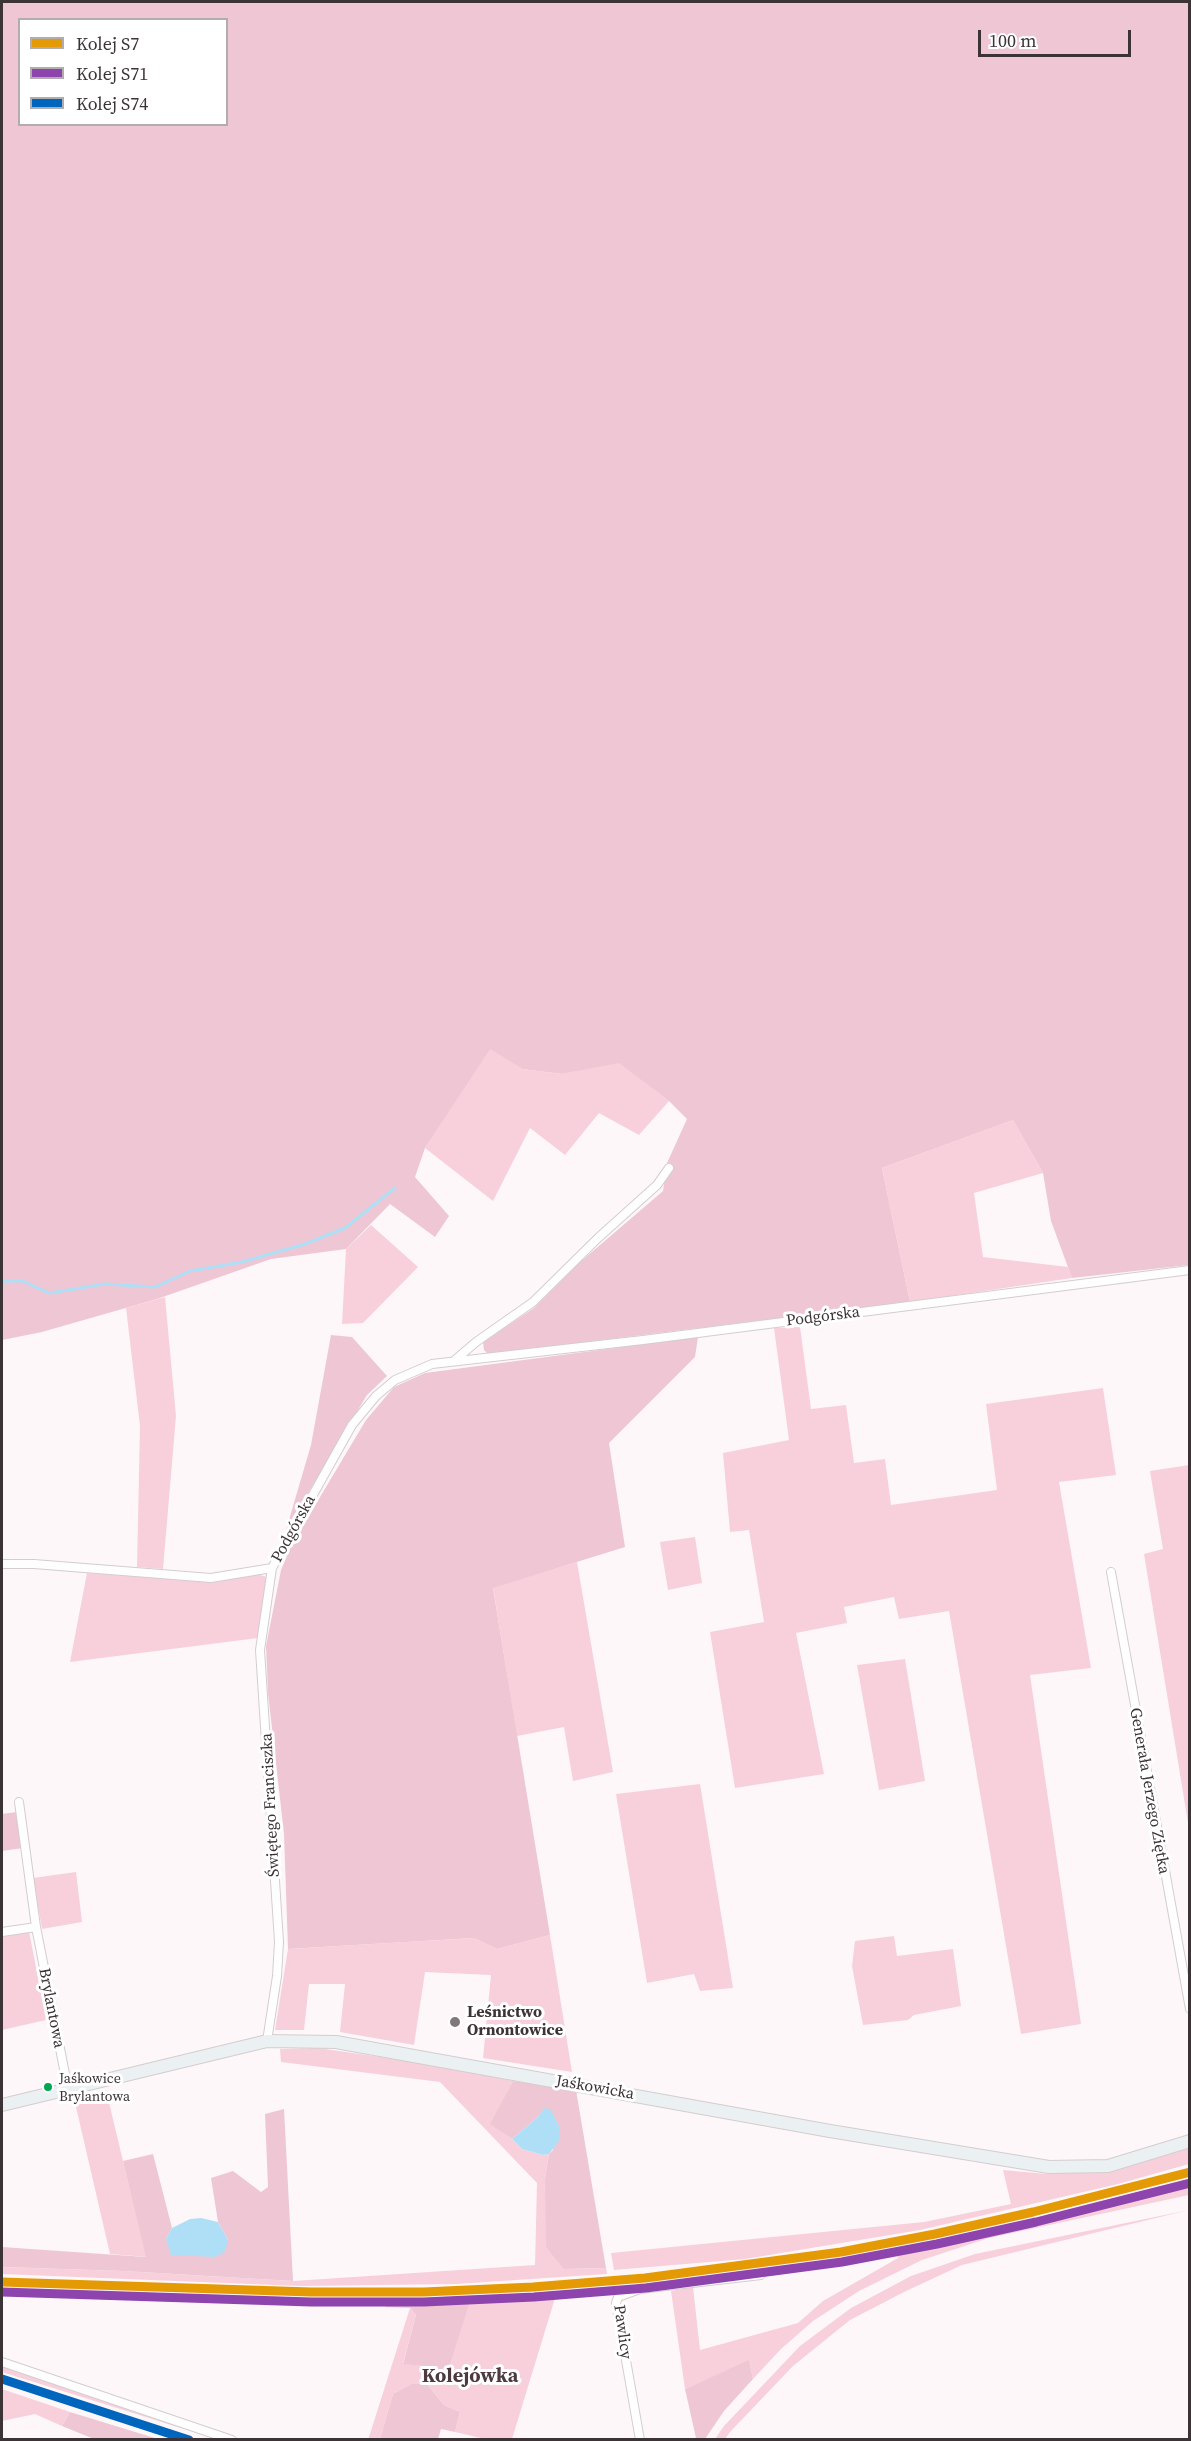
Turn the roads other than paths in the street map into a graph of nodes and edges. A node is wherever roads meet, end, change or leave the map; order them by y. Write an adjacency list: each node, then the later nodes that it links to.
1 (669, 1168): 3 (street, Podgórska)
2 (1190, 1270): 3 (street, Podgórska)
3 (455, 1360): 5 (street, Podgórska)
4 (2, 1564): 5 (street, Podgórska)
5 (272, 1568): 11 (street, Świętego Franciszka)
6 (1111, 1572): 10 (street, Generała Jerzego Ziętka)
7 (19, 1802): 8 (street, Brylantowa)
8 (36, 1927): 9 (street); 12 (street, Brylantowa)
9 (2, 1932)
10 (1190, 2009)
11 (267, 2041): 12 (street, Jaśkowicka); 14 (street, Jaśkowicka)
12 (68, 2089): 13 (street, Jaśkowicka)
13 (2, 2105)
14 (1190, 2141)
15 (761, 2275): 18 (street, Pawlicy)
16 (2, 2362): 17 (street)
17 (232, 2439)
18 (640, 2439)

